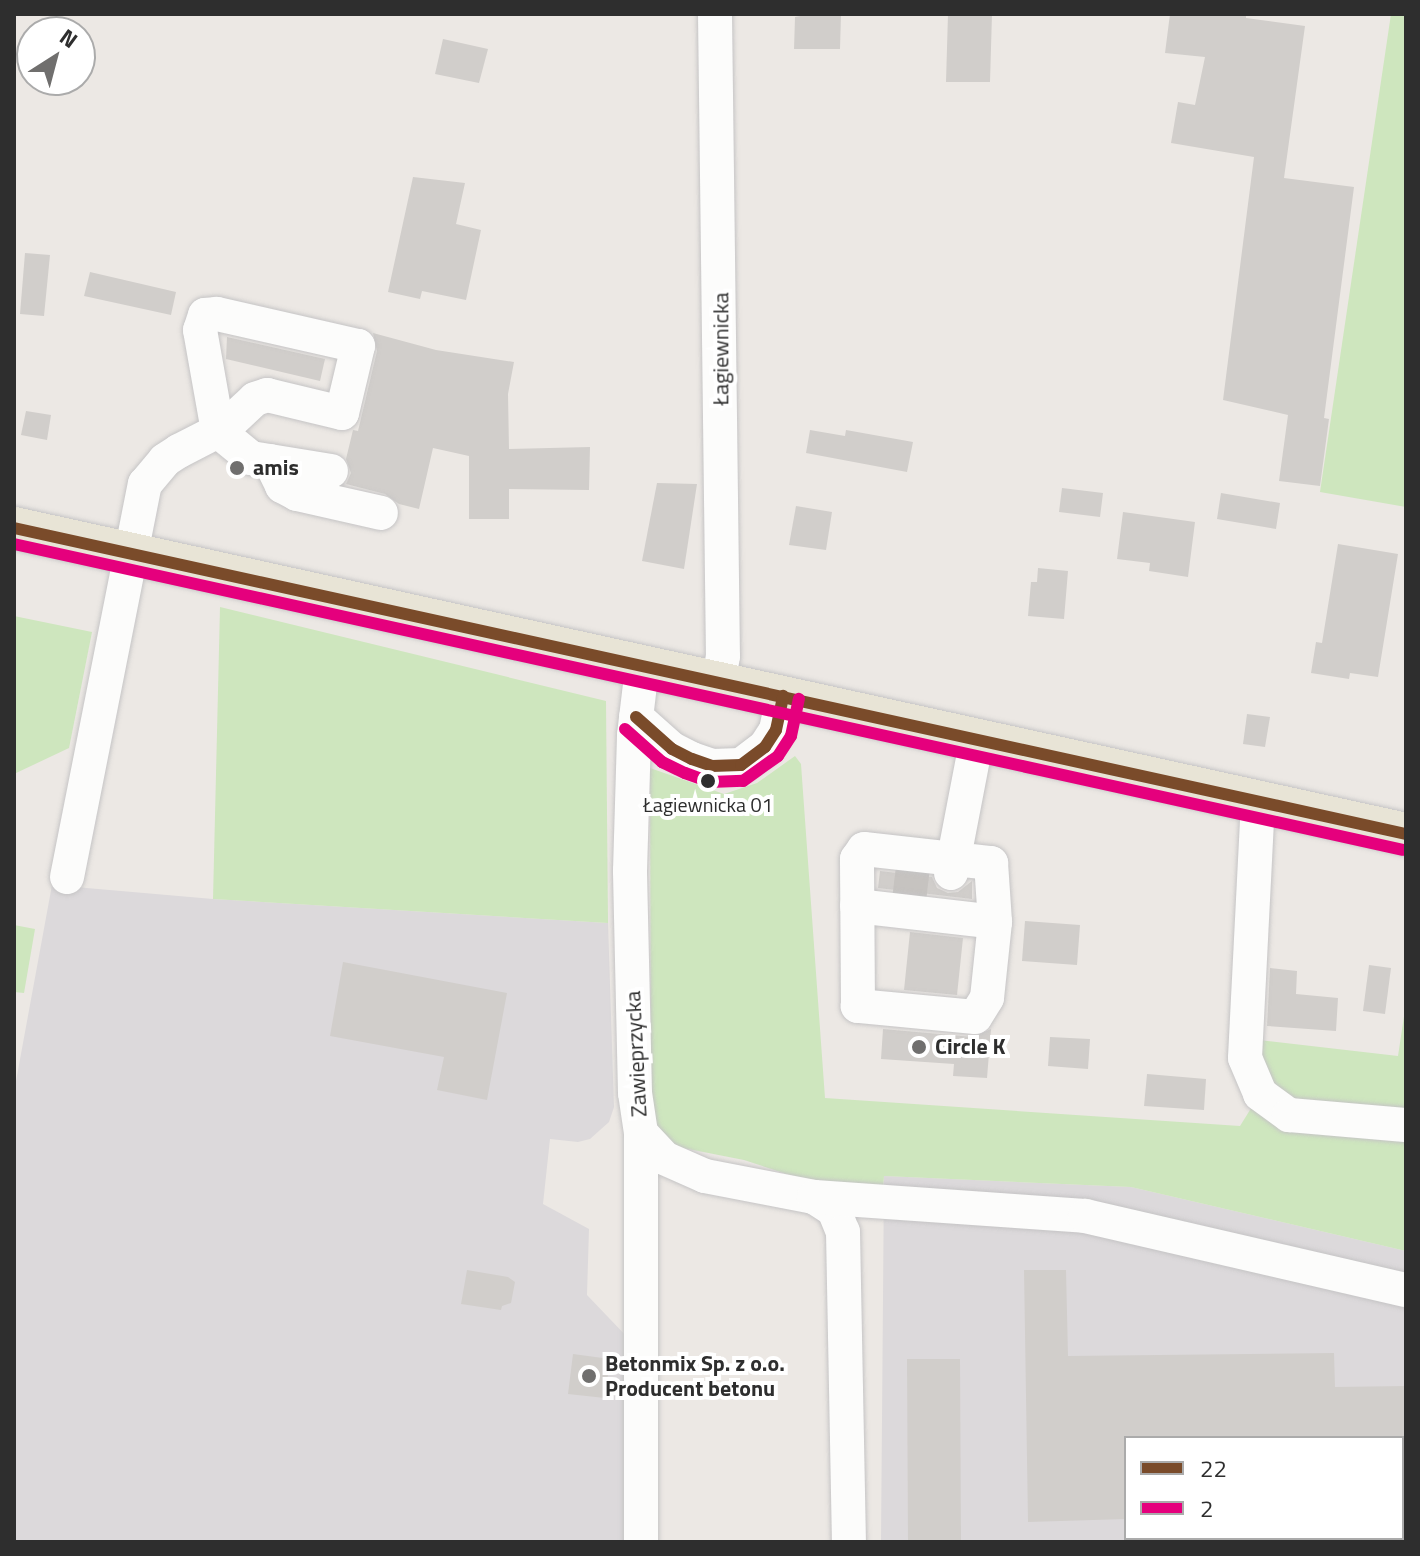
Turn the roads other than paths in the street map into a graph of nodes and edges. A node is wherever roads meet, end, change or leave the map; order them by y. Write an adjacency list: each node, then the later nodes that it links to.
1 (715, 14): 9 (street, Łagiewnicka)
2 (218, 431): 2 (street); 3 (street); 7 (street)
3 (270, 461): 4 (street); 5 (street)
4 (331, 471)
5 (381, 513)
6 (14, 528): 7 (main road)
7 (132, 555): 8 (main road); 15 (street)
8 (642, 668): 9 (main road); 11 (street, Zawieprzycka)
9 (718, 683): 10 (main road)
10 (783, 696): 11 (street); 12 (main road)
11 (636, 717): 21 (street, Zawieprzycka)
12 (977, 738): 13 (main road); 17 (street)
13 (1258, 801): 14 (main road); 20 (street)
14 (1406, 834)
15 (67, 877)
16 (911, 884): 17 (street); 17 (street); 18 (street); 18 (street)
17 (950, 888): 19 (street); 19 (street)
18 (857, 906): 19 (street)
19 (995, 922)
20 (1406, 1125)
21 (641, 1133): 22 (street, Zawieprzycka); 24 (street)
22 (814, 1197): 23 (street, Zawieprzycka); 25 (street)
23 (1406, 1290)
24 (641, 1542)
25 (849, 1542)

